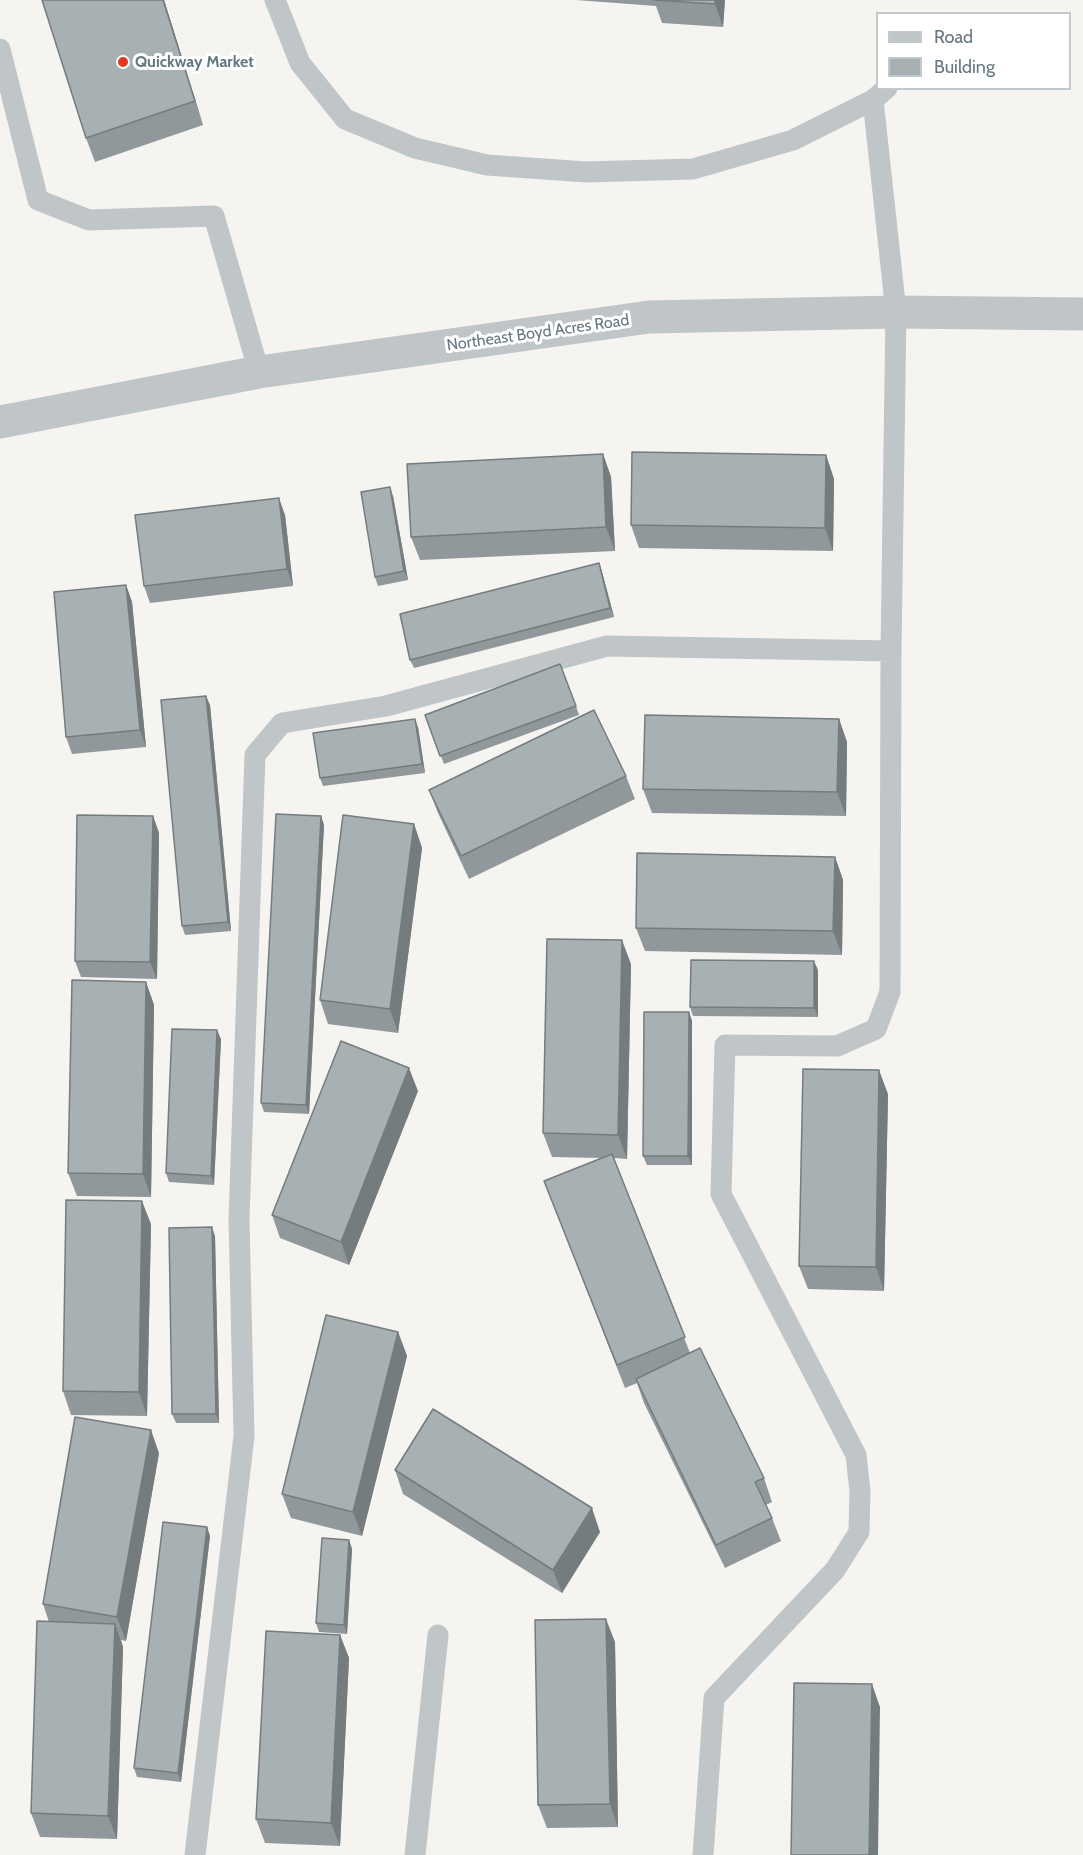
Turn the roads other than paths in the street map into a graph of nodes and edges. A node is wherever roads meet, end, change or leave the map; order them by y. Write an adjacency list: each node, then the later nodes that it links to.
1 (275, 0): 3 (lane)
2 (0, 49): 6 (lane)
3 (880, 94): 4 (lane)
4 (896, 312): 5 (street, Northeast Boyd Acres Road); 6 (street, Northeast Boyd Acres Road); 8 (lane)
5 (1083, 314)
6 (259, 372): 7 (street, Northeast Boyd Acres Road)
7 (0, 422)
8 (891, 651): 10 (lane); 12 (lane)
9 (438, 1635): 11 (lane)
10 (195, 1855)
11 (415, 1855)
12 (703, 1855)

